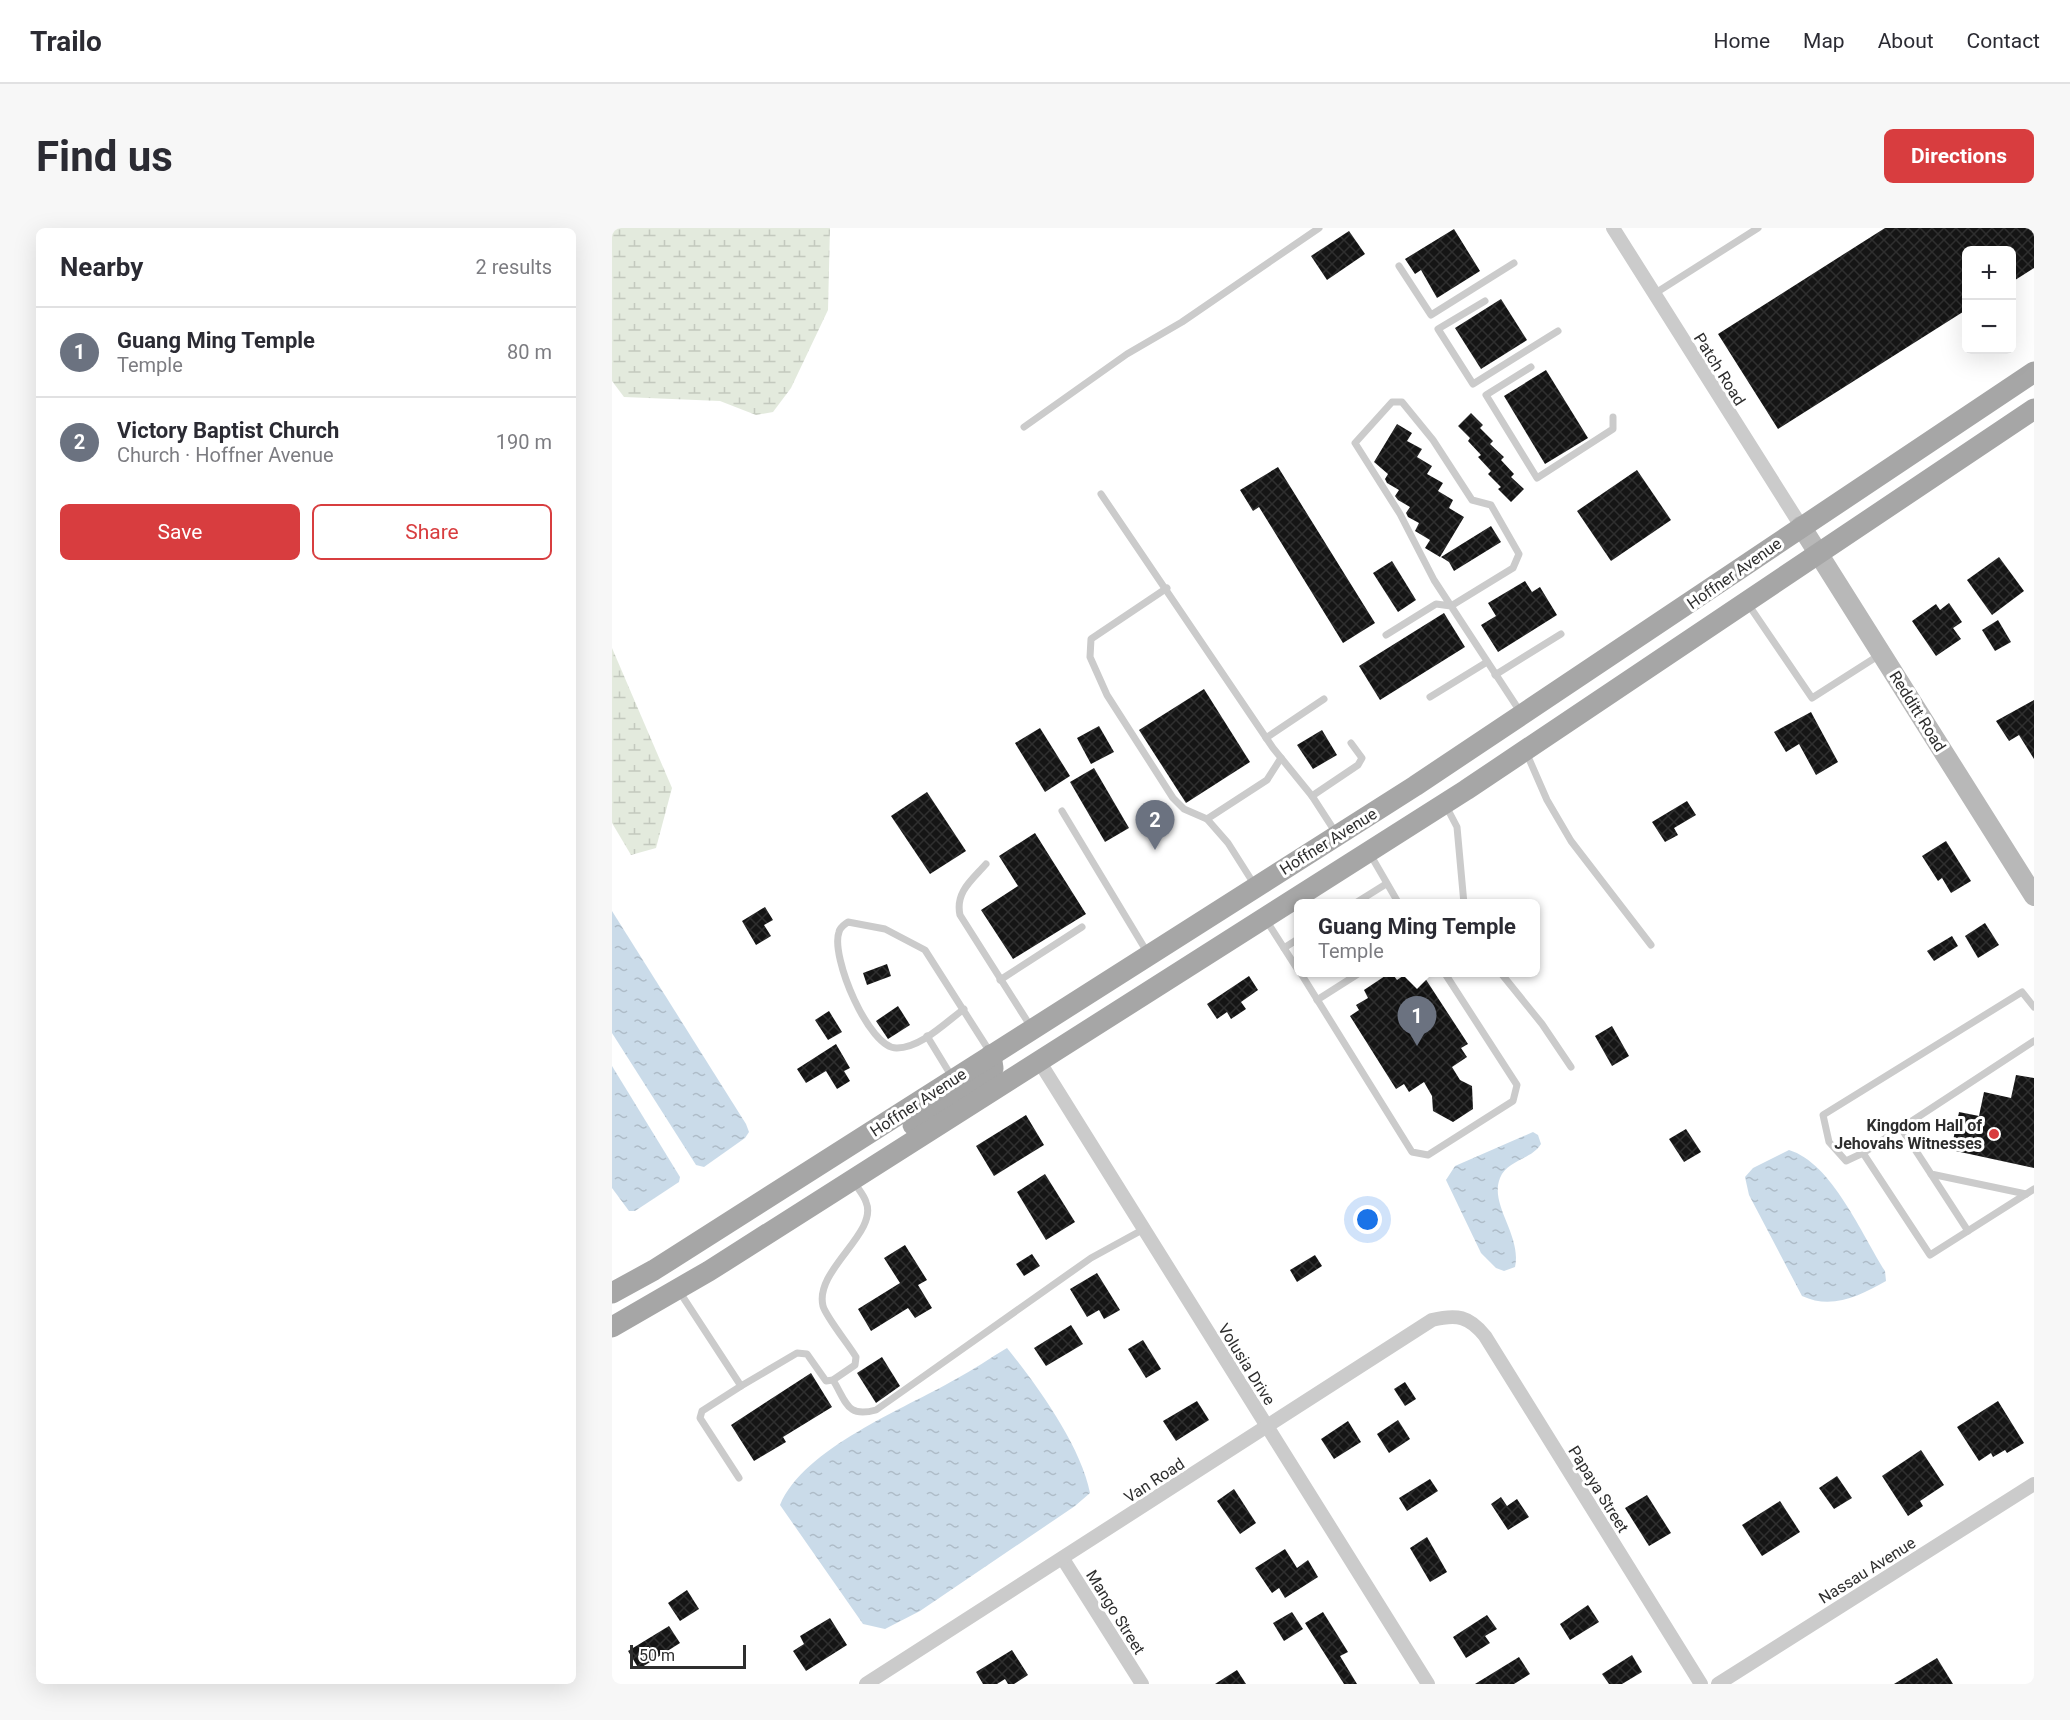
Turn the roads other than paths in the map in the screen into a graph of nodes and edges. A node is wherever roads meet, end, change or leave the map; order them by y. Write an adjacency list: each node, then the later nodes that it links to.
1 (1319, 228): 13 (lane)
2 (1612, 228): 6 (street, Patch Road)
3 (1758, 228): 6 (lane)
4 (1514, 263): 5 (lane)
5 (1399, 266)
6 (1654, 294): 15 (street, Patch Road)
7 (1485, 301): 8 (lane)
8 (1558, 331)
9 (1532, 367): 12 (lane)
10 (2034, 372): 15 (main road, Hoffner Avenue)
11 (2034, 409): 16 (main road, Hoffner Avenue)
12 (1613, 417)
13 (1024, 427)
14 (1101, 494): 17 (lane)
15 (1801, 526): 16 (street, Redditt Road); 27 (main road, Hoffner Avenue)
16 (1818, 553): 18 (main road, Hoffner Avenue); 22 (street, Redditt Road)
17 (1167, 588): 28 (lane); 35 (lane)
18 (1746, 602): 22 (lane); 30 (main road, Hoffner Avenue)
19 (1450, 606): 19 (lane); 21 (lane); 23 (lane)
20 (1561, 634): 24 (lane)
21 (1386, 635)
22 (1881, 653): 41 (street, Redditt Road)
23 (1487, 662): 24 (lane); 25 (lane)
24 (1496, 675): 27 (lane)
25 (1430, 697)
26 (1324, 699): 28 (lane)
27 (1522, 715): 33 (main road); 36 (main road, Hoffner Avenue)
28 (1266, 738): 31 (lane)
29 (1351, 742): 32 (lane)
30 (1525, 750): 33 (main road, Hoffner Avenue); 50 (lane)
31 (1281, 758): 32 (lane); 35 (lane)
32 (1312, 796): 36 (lane)
33 (1445, 803): 37 (main road, Hoffner Avenue); 45 (lane)
34 (1062, 811): 52 (lane)
35 (1208, 819): 40 (lane)
36 (1338, 835): 40 (main road, Hoffner Avenue); 47 (main road)
37 (1369, 852): 39 (lane); 42 (main road, Hoffner Avenue)
38 (986, 864): 58 (lane)
39 (1386, 884): 43 (lane); 44 (lane)
40 (1256, 887): 52 (main road, Hoffner Avenue)
41 (2034, 896)
42 (1295, 899)
43 (1361, 899)
44 (1396, 899)
45 (1464, 899)
46 (1294, 900): 47 (main road, Hoffner Avenue)
47 (1265, 918): 51 (lane); 66 (main road, Hoffner Avenue)
48 (1082, 927): 58 (lane)
49 (1294, 942): 51 (lane)
50 (1651, 945)
51 (1284, 948): 53 (lane)
52 (1148, 955): 62 (main road, Hoffner Avenue); 66 (main road)
53 (1294, 963)
54 (1303, 977): 59 (lane)
55 (1353, 977): 59 (lane)
56 (1447, 977): 59 (lane)
57 (1504, 977): 67 (lane)
58 (1000, 980): 62 (lane)
59 (1317, 1000)
60 (2034, 1007): 70 (lane)
61 (964, 1009): 63 (lane); 63 (lane); 65 (lane)
62 (1032, 1029): 65 (main road, Hoffner Avenue)
63 (927, 1036): 68 (lane)
64 (2034, 1041): 69 (lane)
65 (992, 1055): 68 (main road, Hoffner Avenue); 72 (main road)
66 (1039, 1061): 72 (main road, Hoffner Avenue); 75 (street, Volusia Drive)
67 (1571, 1067)
68 (954, 1079): 78 (main road, Hoffner Avenue)
69 (1901, 1128): 70 (lane); 71 (lane)
70 (1863, 1153): 76 (lane)
71 (1930, 1174): 74 (lane); 76 (lane)
72 (852, 1180): 77 (main road, Hoffner Avenue); 81 (lane)
73 (2034, 1189): 74 (lane)
74 (2026, 1194): 76 (lane)
75 (1144, 1229): 81 (lane); 83 (street, Volusia Drive)
76 (1968, 1231)
77 (678, 1290): 80 (main road, Hoffner Avenue); 82 (lane)
78 (612, 1293)
79 (1464, 1317): 83 (street, Van Road); 90 (street, Papaya Street)
80 (612, 1328)
81 (833, 1380): 82 (lane)
82 (741, 1386): 84 (lane)
83 (1267, 1427): 86 (street, Van Road); 89 (street, Volusia Drive)
84 (739, 1478)
85 (2034, 1484): 91 (street, Nassau Avenue)
86 (1063, 1558): 87 (street, Van Road); 88 (street, Mango Street)
87 (866, 1684)
88 (1142, 1684)
89 (1428, 1684)
90 (1701, 1684)
91 (1718, 1684)

